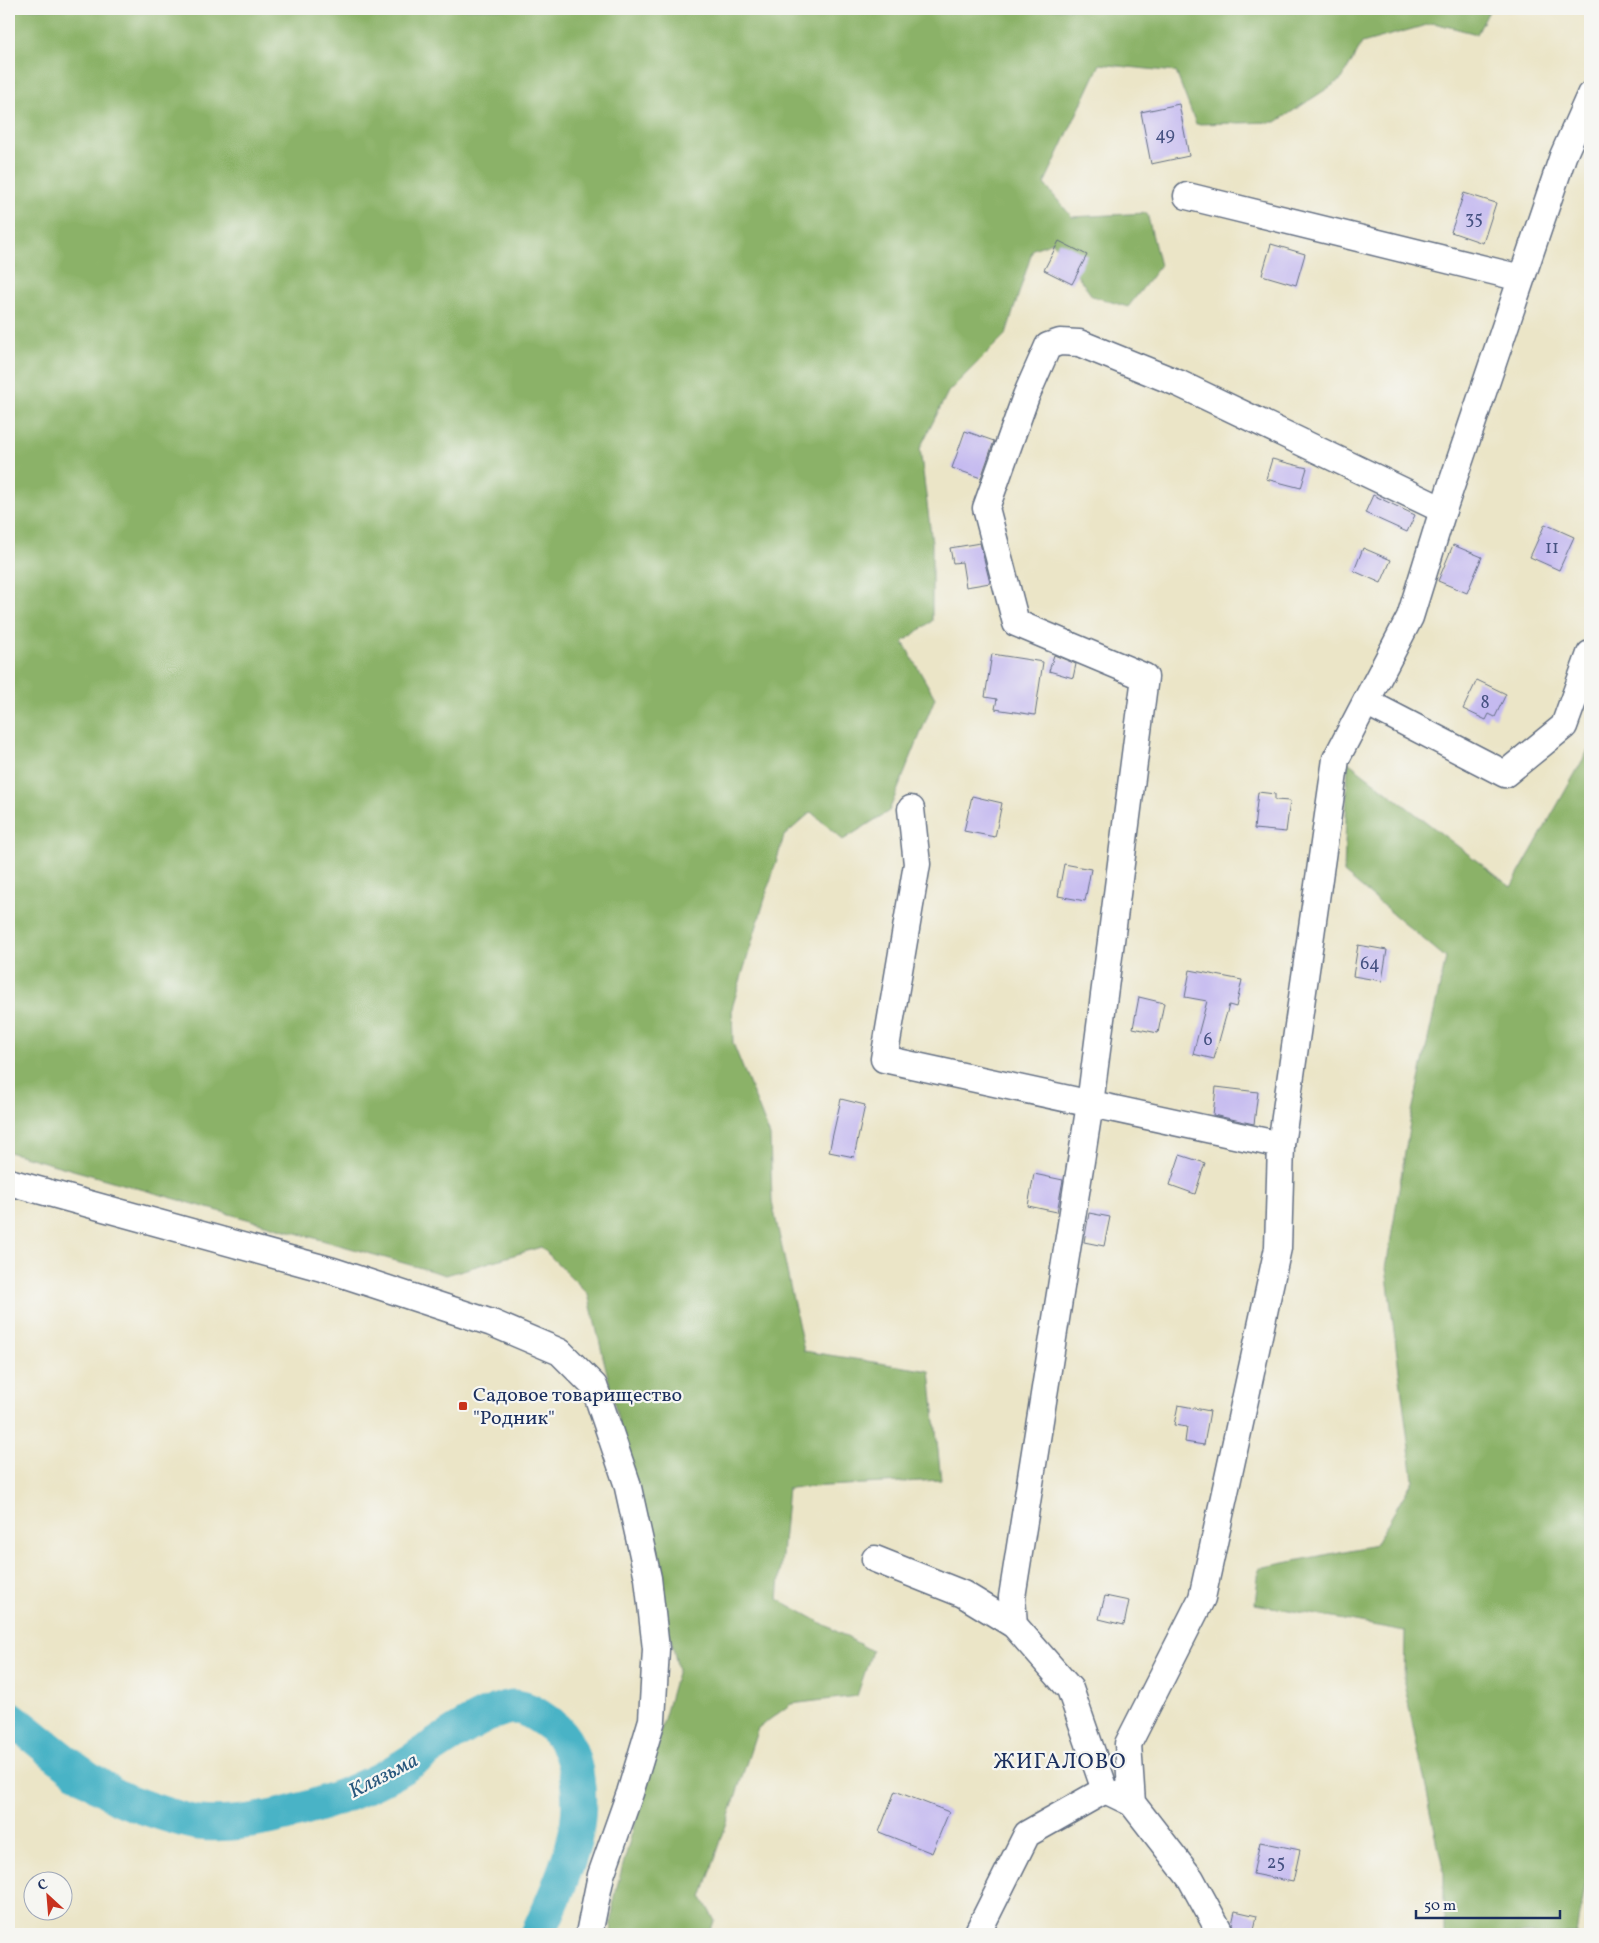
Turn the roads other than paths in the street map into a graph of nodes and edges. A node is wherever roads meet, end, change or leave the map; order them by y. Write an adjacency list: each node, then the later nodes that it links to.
1 (1590, 94): 3 (street)
2 (1187, 196): 3 (street)
3 (1521, 278): 4 (street)
4 (1442, 510): 6 (street); 8 (street)
5 (1590, 654): 6 (street)
6 (1366, 702): 9 (street)
7 (911, 809): 8 (street)
8 (1090, 1104): 9 (street); 12 (street)
9 (1281, 1145): 14 (street)
10 (9, 1182): 15 (street)
11 (875, 1559): 12 (street)
12 (1014, 1625): 13 (street)
13 (1105, 1790): 14 (street); 16 (street)
14 (1132, 1803): 17 (street)
15 (589, 1934)
16 (977, 1934)
17 (1220, 1934)

